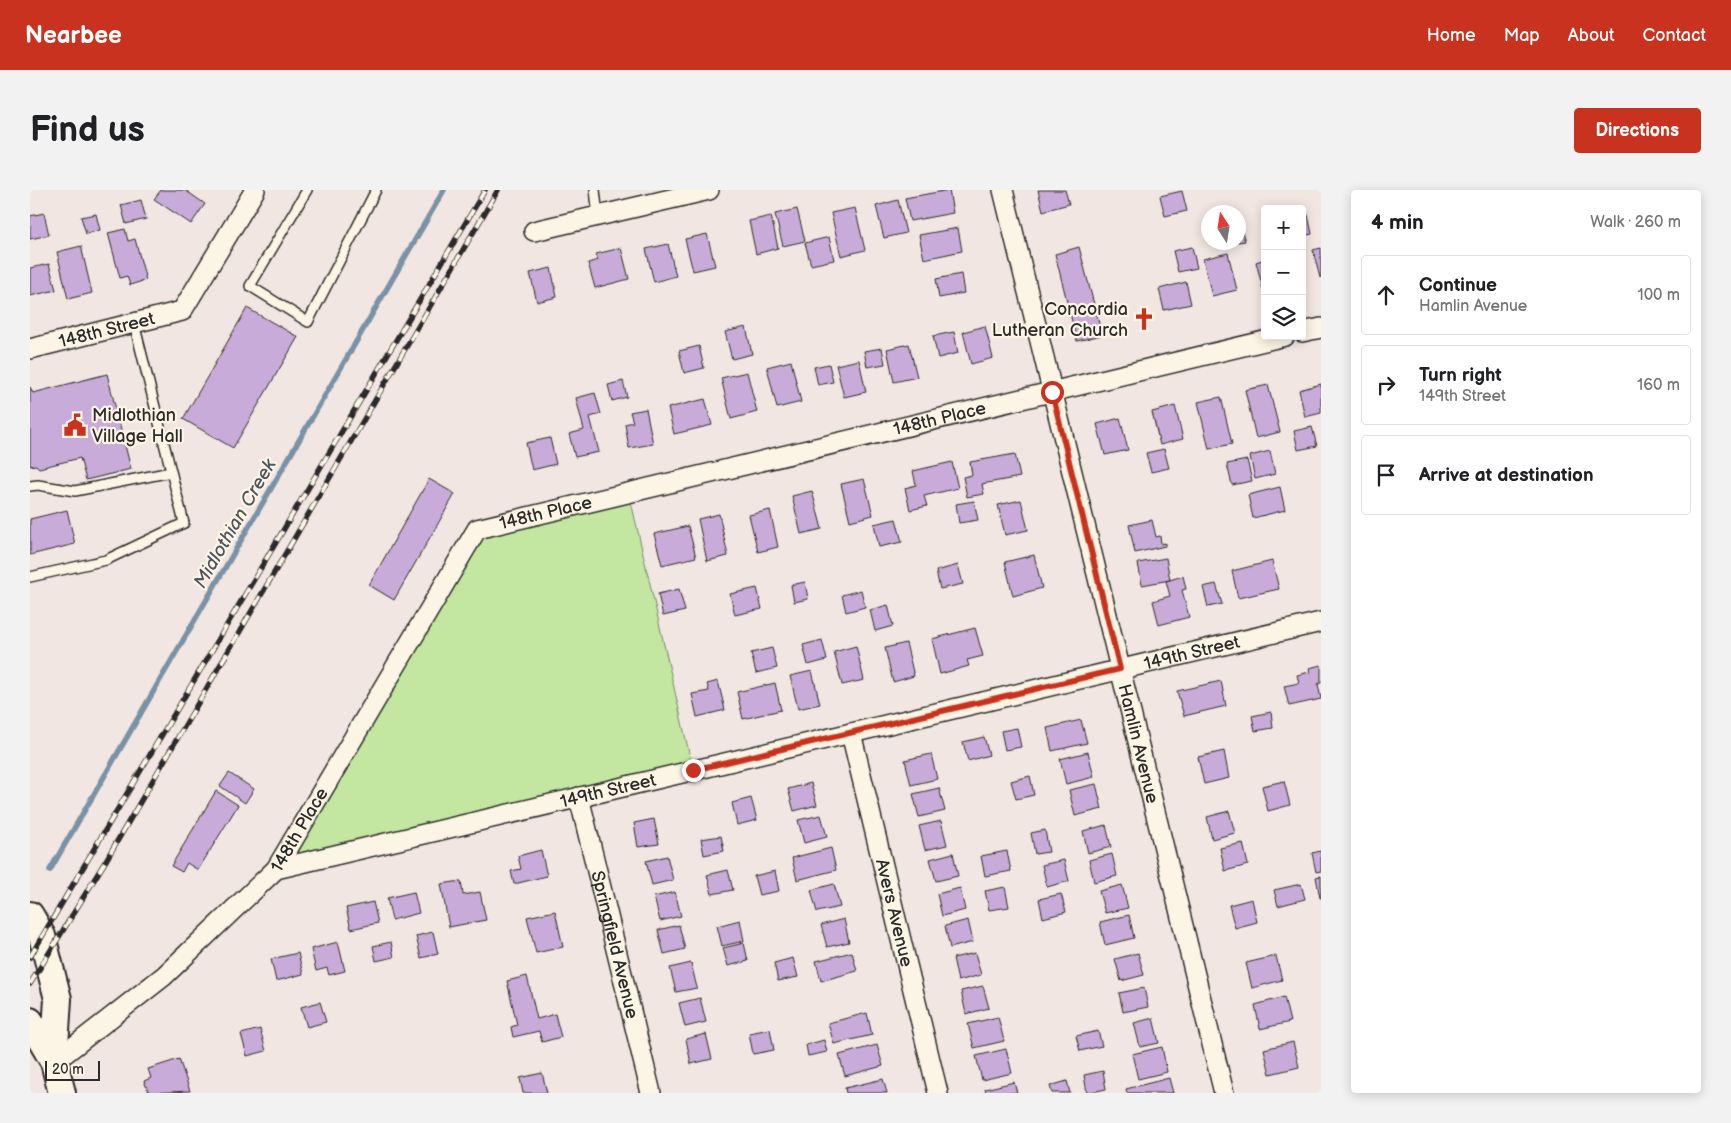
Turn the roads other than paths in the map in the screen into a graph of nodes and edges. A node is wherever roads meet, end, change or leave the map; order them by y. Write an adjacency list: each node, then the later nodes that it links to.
1 (255, 190): 9 (street, 148th Street)
2 (307, 190): 3 (lane)
3 (376, 190)
4 (595, 190): 7 (lane)
5 (709, 190): 7 (street)
6 (1003, 190): 14 (street, Hamlin Avenue)
7 (598, 216): 8 (street)
8 (534, 231)
9 (134, 323): 13 (street, 148th Street); 15 (lane)
10 (1321, 328): 11 (street)
11 (1306, 331)
12 (1268, 340): 14 (street, 148th Place)
13 (30, 349)
14 (1052, 392): 19 (street, Hamlin Avenue); 22 (street, 148th Place)
15 (171, 472): 16 (lane); 17 (lane)
16 (30, 486)
17 (30, 577)
18 (1321, 622): 19 (street, 149th Street)
19 (1120, 669): 20 (street, 149th Street); 29 (street, Hamlin Avenue)
20 (851, 733): 21 (street, 149th Street); 28 (street, Avers Avenue)
21 (579, 797): 22 (street, 149th Street); 27 (street, Springfield Avenue)
22 (276, 869): 25 (street, 148th Place)
23 (30, 915): 25 (main road)
24 (30, 1021): 25 (main road)
25 (54, 1062): 26 (main road)
26 (62, 1093)
27 (651, 1093)
28 (938, 1093)
29 (1224, 1093)

